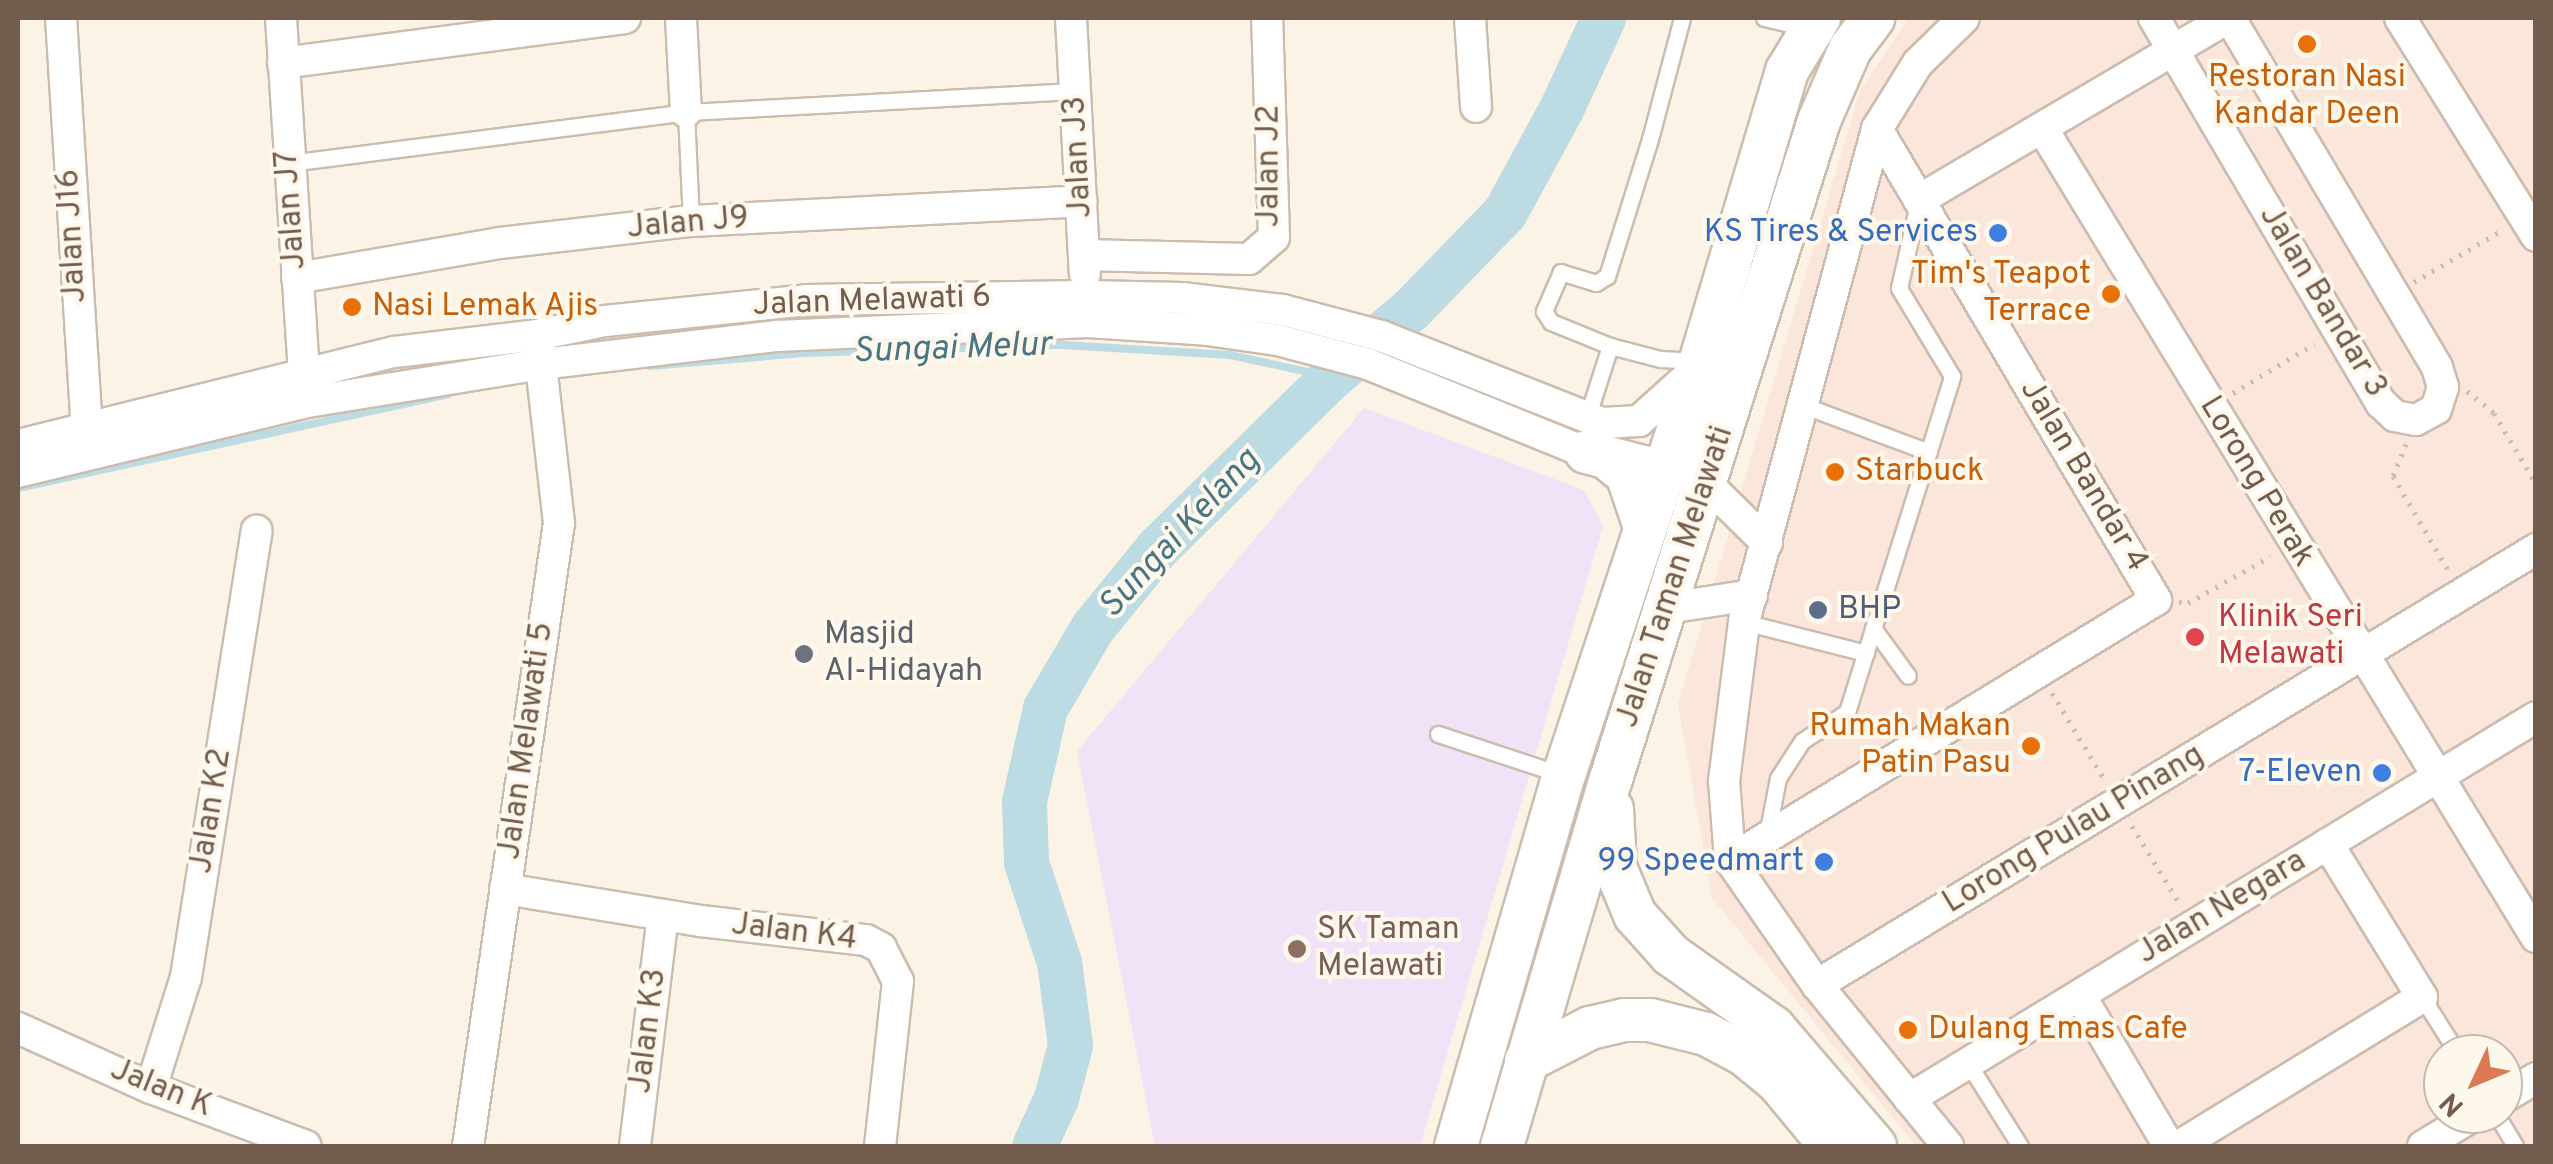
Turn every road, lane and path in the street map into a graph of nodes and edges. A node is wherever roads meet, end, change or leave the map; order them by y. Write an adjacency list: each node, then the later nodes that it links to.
1 (61, 18): 44 (street, Jalan J16)
2 (282, 18): 18 (street, Jalan J7)
3 (626, 18): 16 (street)
4 (681, 18): 21 (street)
5 (1071, 18): 19 (street, Jalan J3)
6 (1267, 18): 29 (street, Jalan J2)
7 (1470, 18): 20 (street)
8 (1682, 18): 35 (lane)
9 (1764, 18): 15 (lane)
10 (1873, 18): 48 (main road, Jalan Taman Melawati)
11 (1964, 18): 23 (street)
12 (2154, 18): 17 (street, Jalan Bandar 3)
13 (2229, 18): 17 (street); 31 (street, Jalan Bandar 3)
14 (2400, 18): 28 (street)
15 (1815, 23): 37 (main road, Jalan Taman Melawati)
16 (482, 25): 18 (street)
17 (2172, 50): 22 (street); 34 (street, Jalan Bandar 3)
18 (283, 63): 24 (street, Jalan J7)
19 (1075, 91): 21 (lane); 26 (street, Jalan J3)
20 (1476, 107)
21 (686, 112): 24 (lane); 27 (lane)
22 (2042, 128): 25 (street); 41 (street, Lorong Perak)
23 (1877, 129): 25 (street, Jalan Bandar 4); 40 (street)
24 (289, 163): 30 (street, Jalan J7)
25 (1920, 200): 46 (lane); 56 (street, Jalan Bandar 4)
26 (1081, 201): 27 (street, Jalan J9); 29 (street, Jalan J3)
27 (691, 222): 30 (street, Jalan J9)
28 (2530, 227): 31 (path)
29 (1084, 255): 32 (street, Jalan J3)
30 (297, 278): 39 (street, Jalan J7)
31 (2394, 294): 38 (street, Jalan Bandar 3)
32 (1087, 296): 33 (street, Jalan Melawati 6); 36 (street, Jalan Melawati 6)
33 (1281, 325): 36 (street, Jalan Melawati 6); 43 (street, Jalan Melawati 6); 43 (street, Jalan Melawati 6)
34 (2338, 330): 41 (path); 42 (street, Jalan Bandar 3)
35 (1610, 346): 37 (lane); 43 (lane)
36 (539, 350): 39 (street, Jalan Melawati 6); 71 (street, Jalan Melawati 5)
37 (1700, 363): 43 (street, Jalan Melawati 6); 48 (main road, Jalan Taman Melawati)
38 (2437, 367): 42 (street, Jalan Bandar 3); 49 (path)
39 (305, 388): 44 (street, Jalan Melawati 6)
40 (1805, 406): 46 (lane); 52 (street)
41 (2210, 407): 53 (street, Lorong Perak)
42 (2416, 420): 55 (path)
43 (1587, 435): 48 (main road); 51 (street, Jalan Melawati 6)
44 (86, 441): 45 (street, Jalan Melawati 6); 47 (street, Jalan Melawati 6)
45 (18, 444)
46 (1929, 452): 59 (lane)
47 (18, 472)
48 (1684, 476): 51 (main road, Jalan Taman Melawati); 52 (street); 57 (main road, Jalan Taman Melawati)
49 (2536, 484)
50 (257, 531): 81 (street, Jalan K2)
51 (1642, 538): 65 (main road, Jalan Taman Melawati)
52 (1767, 542): 58 (street)
53 (2294, 543): 56 (path); 61 (street, Lorong Perak)
54 (2536, 550): 55 (street, Lorong Pulau Pinang)
55 (2462, 594): 61 (street, Lorong Pulau Pinang)
56 (2156, 600): 68 (street, Jalan Bandar 4)
57 (1668, 608): 58 (street); 67 (main road, Jalan Taman Melawati)
58 (1748, 608): 60 (lane); 70 (street)
59 (1874, 628): 60 (lane); 62 (lane)
60 (1866, 653): 68 (lane)
61 (2362, 655): 66 (street, Lorong Perak); 74 (street, Lorong Pulau Pinang)
62 (1908, 676)
63 (2536, 717): 66 (street, Jalan Negara)
64 (1438, 734): 65 (lane)
65 (1564, 775): 87 (main road, Jalan Taman Melawati)
66 (2437, 777): 69 (street, Jalan Negara); 73 (street, Lorong Perak)
67 (1611, 779): 79 (main road, Jalan Taman Melawati); 90 (main road)
68 (1767, 837): 70 (street, Jalan Bandar 4)
69 (2328, 844): 75 (street, Jalan Negara); 76 (street)
70 (1730, 860): 74 (street)
71 (504, 889): 72 (street, Jalan K4); 84 (street, Jalan Melawati 5)
72 (663, 916): 85 (street, Jalan K3); 86 (street, Jalan K4)
73 (2536, 937)
74 (1817, 985): 82 (street)
75 (2080, 994): 80 (street, Jalan Negara); 93 (street)
76 (2422, 997): 78 (lane); 94 (street)
77 (18, 1028): 81 (street, Jalan K)
78 (2445, 1034)
79 (1526, 1062): 88 (main road, Jalan Taman Melawati); 89 (main road)
80 (1968, 1062): 82 (street, Jalan Negara); 92 (lane)
81 (151, 1088): 83 (street, Jalan K)
82 (1909, 1098): 91 (street)
83 (306, 1146)
84 (468, 1146)
85 (636, 1146)
86 (880, 1146)
87 (1456, 1146)
88 (1502, 1146)
89 (1831, 1146)
90 (1875, 1146)
91 (1948, 1146)
92 (2020, 1146)
93 (2170, 1146)
94 (2179, 1146)

